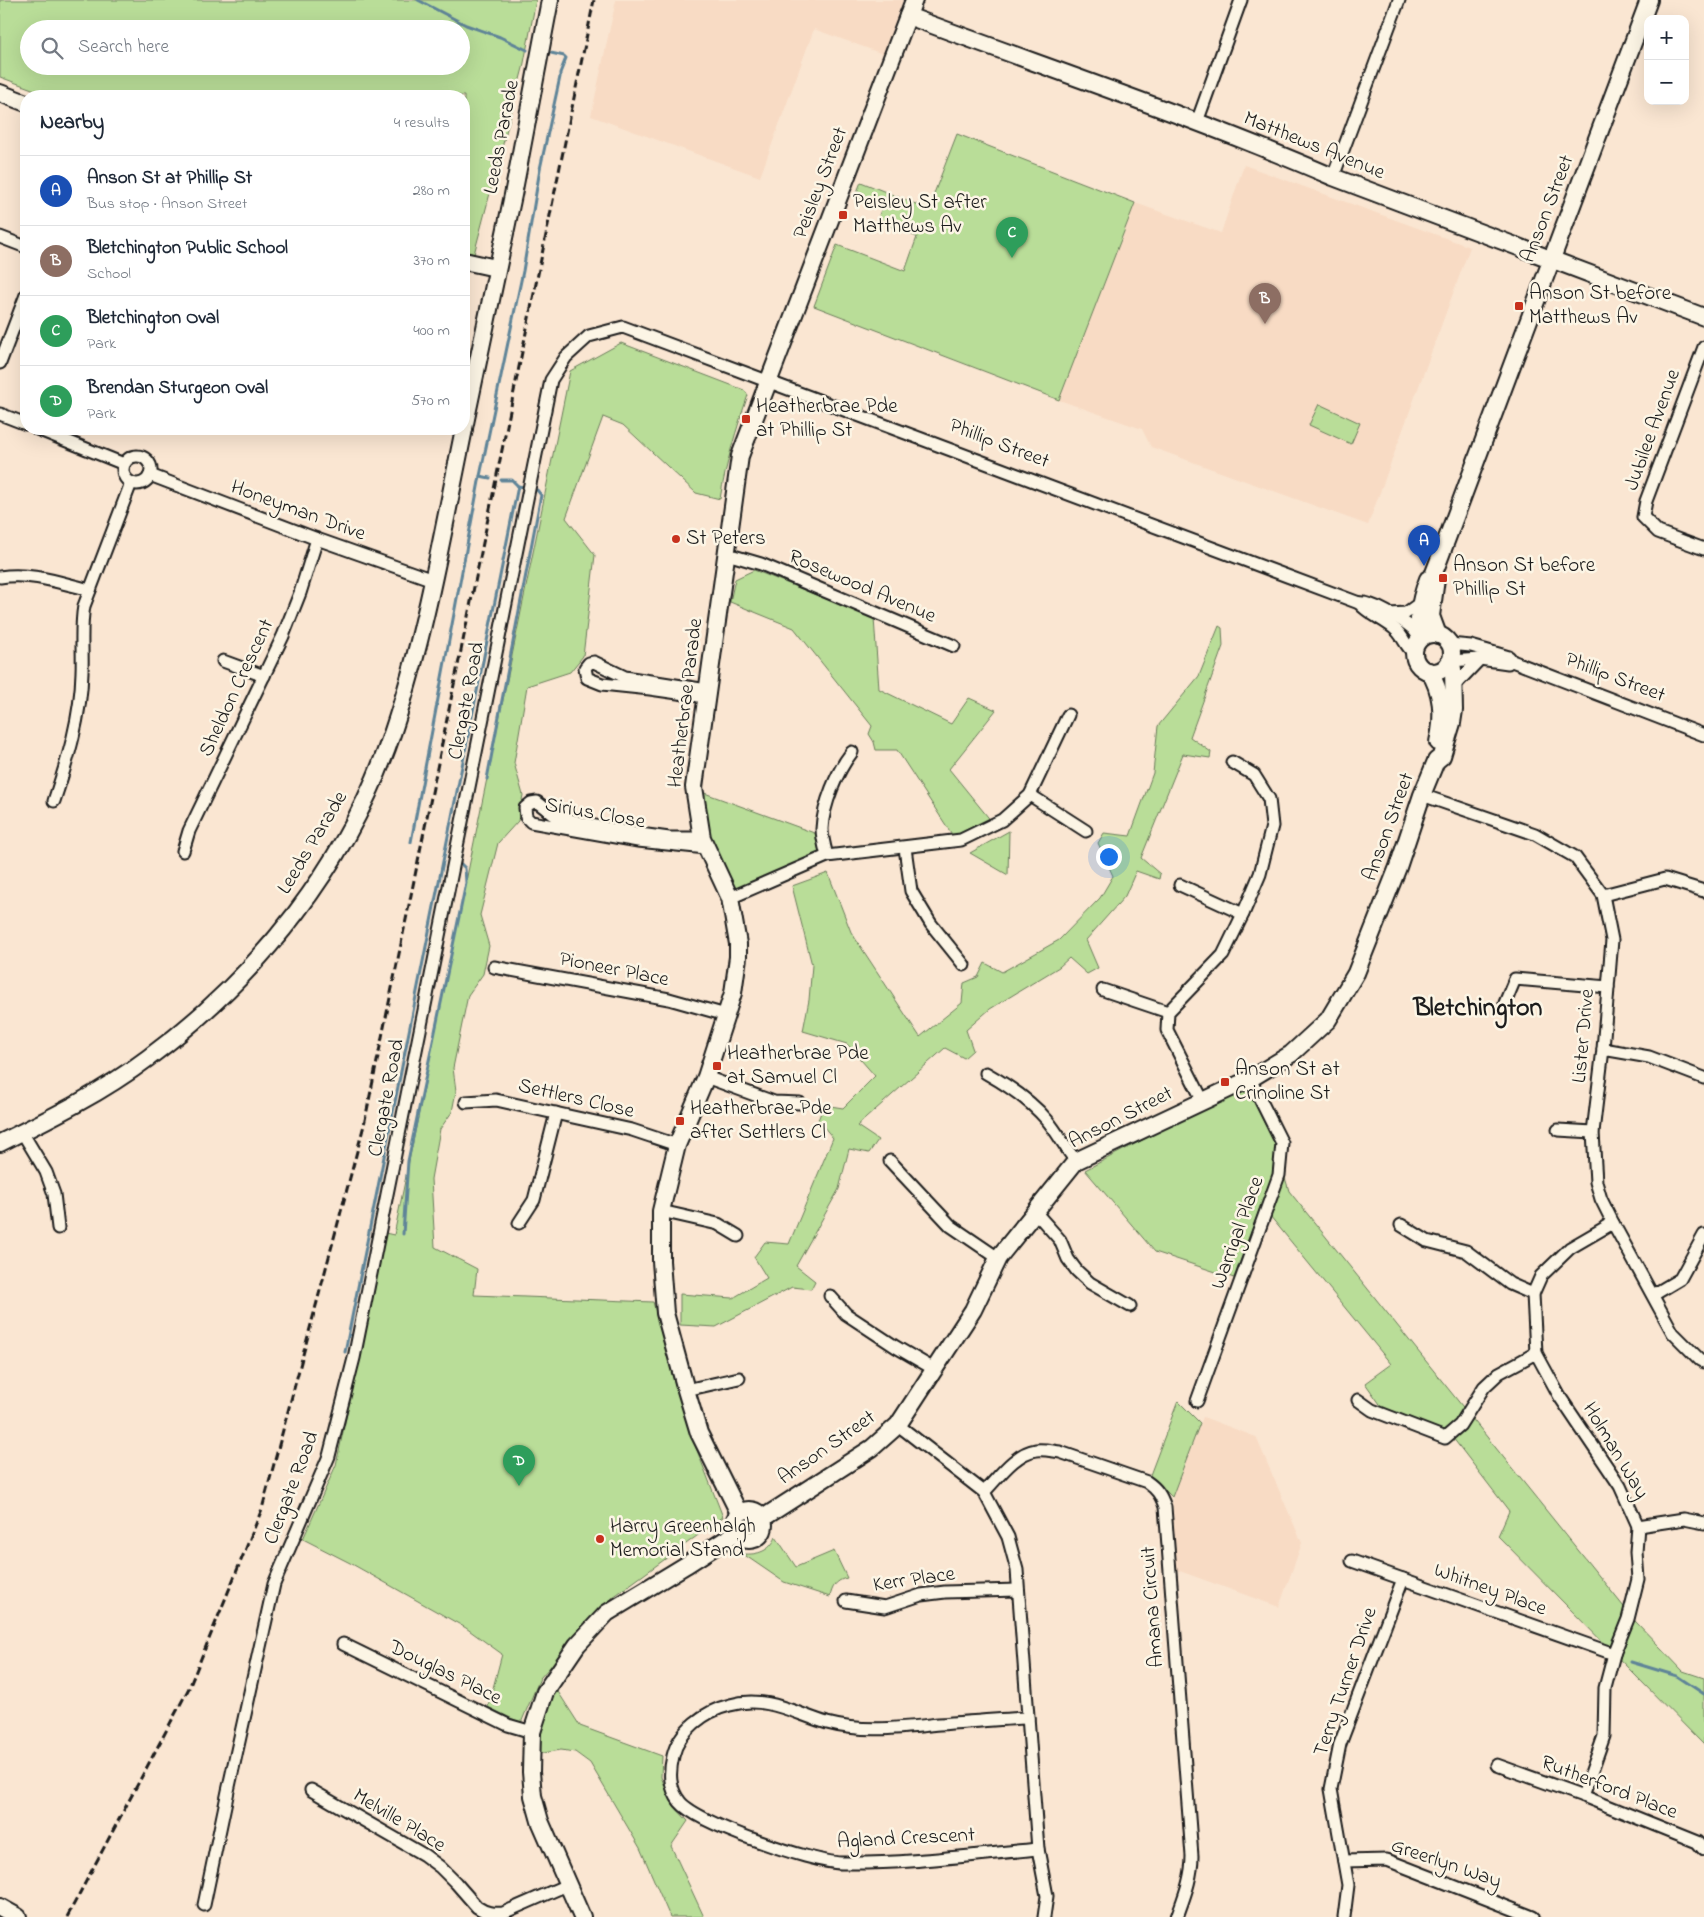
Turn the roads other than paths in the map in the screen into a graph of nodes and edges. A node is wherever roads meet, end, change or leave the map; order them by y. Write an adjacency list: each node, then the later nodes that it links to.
1 (550, 0): 15 (street, Leeds Parade)
2 (914, 0): 6 (street, Peisley Street)
3 (1241, 0): 9 (street)
4 (1399, 0): 10 (street)
5 (1649, 0): 13 (street, Anson Street)
6 (908, 16): 9 (street, Matthews Avenue); 21 (street, Peisley Street)
7 (0, 93): 8 (street)
8 (20, 101)
9 (1197, 122): 10 (street, Matthews Avenue)
10 (1333, 177): 13 (street, Matthews Avenue)
11 (0, 237): 12 (street)
12 (20, 245)
13 (1552, 259): 17 (street, Matthews Avenue); 33 (street, Anson Street)
14 (470, 262): 15 (street)
15 (496, 268): 22 (street, Leeds Parade)
16 (20, 311): 20 (street)
17 (1704, 317)
18 (623, 327): 21 (street, Phillip Street); 134 (street, Clergate Road)
19 (1704, 347): 31 (street, Jubilee Avenue)
20 (0, 363)
21 (769, 381): 32 (street, Heatherbrae Parade); 37 (street, Phillip Street)
22 (470, 398)
23 (0, 414): 24 (street)
24 (20, 422)
25 (52, 435): 27 (street)
26 (463, 435): 35 (street, Leeds Parade)
27 (124, 464): 28 (street); 29 (street)
28 (150, 475): 29 (street); 30 (street, Honeyman Drive)
29 (131, 483): 36 (street)
30 (317, 539): 35 (street, Honeyman Drive); 47 (street, Sheldon Crescent)
31 (1704, 550)
32 (727, 554): 41 (street, Rosewood Avenue); 49 (street, Heatherbrae Parade)
33 (1434, 572): 38 (street, Anson Street); 42 (street, Anson Street)
34 (0, 577): 36 (street)
35 (433, 580): 85 (street, Leeds Parade)
36 (90, 590): 57 (street)
37 (1359, 603): 39 (street, Phillip Street); 40 (street, Phillip Street)
38 (1420, 603): 39 (street); 40 (street, Anson Street)
39 (1390, 614): 40 (street, Phillip Street)
40 (1418, 643): 42 (street); 46 (street)
41 (954, 646)
42 (1447, 651): 43 (street, Phillip Street); 45 (street, Phillip Street); 46 (street); 48 (street, Anson Street)
43 (1480, 659): 45 (street, Phillip Street); 48 (street)
44 (223, 661): 47 (street)
45 (1512, 661): 51 (street, Phillip Street)
46 (1429, 671): 53 (street, Anson Street)
47 (264, 676): 61 (street, Sheldon Crescent)
48 (1454, 686): 53 (street, Anson Street)
49 (707, 694): 49 (street); 59 (street, Heatherbrae Parade)
50 (1068, 715): 55 (street)
51 (1704, 735)
52 (852, 752): 62 (street)
53 (1436, 761): 56 (street, Anson Street)
54 (1232, 762): 67 (street)
55 (1030, 795): 58 (street); 60 (street)
56 (1422, 795): 65 (street, Lister Drive); 79 (street, Anson Street)
57 (54, 801)
58 (1086, 831)
59 (704, 843): 59 (street, Sirius Close); 66 (street, Heatherbrae Parade)
60 (905, 848): 62 (street); 68 (street)
61 (184, 851)
62 (826, 856): 66 (street)
63 (1180, 885): 67 (street)
64 (1704, 891): 65 (street)
65 (1603, 895): 70 (street, Lister Drive)
66 (730, 898): 74 (street, Heatherbrae Parade)
67 (1243, 914): 73 (street)
68 (964, 965)
69 (494, 967): 74 (street, Pioneer Place)
70 (1608, 987): 72 (street); 75 (street, Lister Drive)
71 (1103, 990): 73 (street)
72 (1505, 1003)
73 (1168, 1012): 80 (street)
74 (726, 1015): 77 (street, Heatherbrae Parade)
75 (1603, 1049): 78 (street); 86 (street, Lister Drive)
76 (986, 1073): 90 (street)
77 (706, 1077): 82 (street); 88 (street, Heatherbrae Parade)
78 (1704, 1078)
79 (1250, 1079): 80 (street, Anson Street); 110 (street, Warrigal Place)
80 (1203, 1101): 90 (street, Anson Street)
81 (466, 1102): 83 (street, Settlers Close)
82 (800, 1103)
83 (556, 1113): 88 (street, Settlers Close); 93 (street)
84 (1558, 1130): 86 (street)
85 (22, 1132): 87 (street, Leeds Parade); 96 (street)
86 (1593, 1132): 94 (street, Lister Drive)
87 (0, 1143)
88 (677, 1145): 91 (street, Heatherbrae Parade)
89 (890, 1161): 99 (street)
90 (1076, 1161): 92 (street, Anson Street)
91 (661, 1211): 98 (street); 108 (street, Heatherbrae Parade)
92 (1036, 1213): 99 (street, Anson Street); 103 (street)
93 (518, 1223)
94 (1613, 1223): 100 (street); 101 (street, Lister Drive)
95 (1401, 1225): 100 (street)
96 (58, 1228)
97 (1704, 1235): 101 (street)
98 (738, 1236)
99 (998, 1258): 106 (street, Anson Street)
100 (1533, 1294): 104 (street, Holman Way)
101 (1653, 1295): 105 (street, Lister Drive)
102 (830, 1296): 106 (street)
103 (1130, 1306)
104 (1536, 1353): 109 (street); 116 (street, Holman Way)
105 (1704, 1362)
106 (934, 1369): 111 (street, Anson Street)
107 (739, 1378): 108 (street)
108 (686, 1390): 113 (street, Heatherbrae Parade)
109 (1358, 1400)
110 (1197, 1401)
111 (898, 1425): 112 (street); 114 (street, Anson Street)
112 (984, 1492): 120 (street); 138 (street, Amana Circuit)
113 (739, 1513): 114 (street); 117 (street)
114 (762, 1518): 117 (street)
115 (1704, 1523): 116 (street)
116 (1638, 1526): 123 (street, Holman Way)
117 (736, 1533): 125 (street)
118 (1352, 1561): 119 (street, Whitney Place)
119 (1403, 1579): 123 (street, Whitney Place); 131 (street, Terry Turner Drive)
120 (1018, 1590): 121 (street, Kerr Place); 124 (street)
121 (846, 1601)
122 (343, 1644): 125 (street, Douglas Place)
123 (1614, 1654): 128 (street, Holman Way)
124 (1028, 1718): 129 (street); 129 (street, Agland Crescent)
125 (532, 1732): 132 (street)
126 (1497, 1765): 128 (street, Rutherford Place)
127 (311, 1790): 132 (street, Melville Place)
128 (1584, 1796): 130 (street, Rutherford Place)
129 (1038, 1849): 137 (street)
130 (1704, 1850)
131 (1344, 1861): 139 (street, Terry Turner Drive); 140 (street, Greerlyn Way)
132 (567, 1885): 136 (street)
133 (0, 1906): 135 (street)
134 (204, 1906)
135 (18, 1917)
136 (582, 1917)
137 (1044, 1917)
138 (1177, 1917)
139 (1344, 1917)
140 (1532, 1917)

